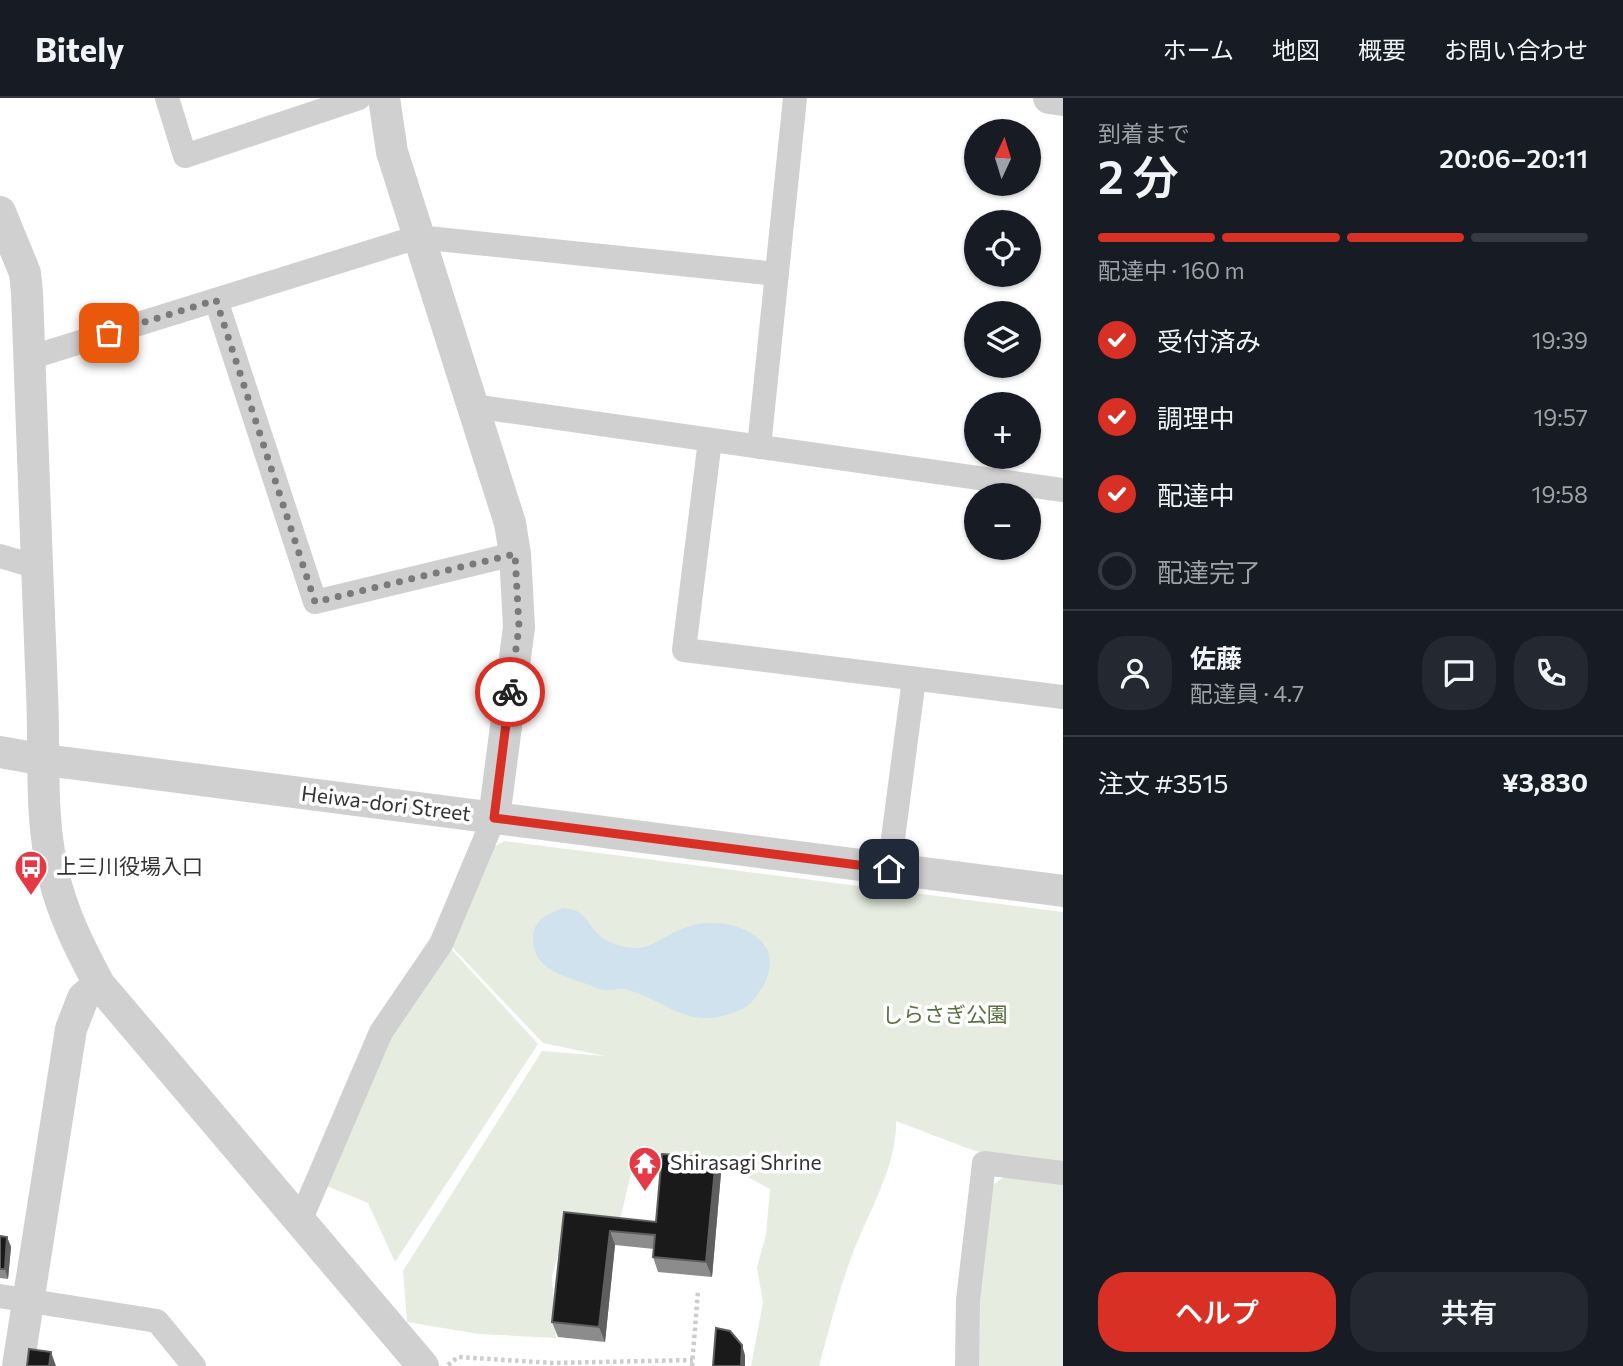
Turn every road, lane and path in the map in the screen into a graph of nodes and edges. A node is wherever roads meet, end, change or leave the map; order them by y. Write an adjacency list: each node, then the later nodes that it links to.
1 (167, 98): 2 (street)
2 (359, 98)
3 (384, 98): 8 (street)
4 (795, 98): 9 (street)
5 (1049, 98): 6 (street)
6 (1063, 100)
7 (4, 230): 11 (street)
8 (418, 237): 9 (street); 10 (street); 12 (street)
9 (777, 274): 14 (street)
10 (216, 300): 11 (street); 16 (street)
11 (29, 358): 18 (street)
12 (473, 406): 13 (street); 16 (street)
13 (710, 440): 14 (street); 19 (street)
14 (759, 446): 15 (street)
15 (1063, 490)
16 (515, 554): 23 (street)
17 (0, 556): 18 (street)
18 (37, 567): 22 (street)
19 (914, 679): 20 (street); 24 (street)
20 (1063, 697)
21 (0, 752): 22 (street, Heiwa-dori Street)
22 (45, 760): 23 (street, Heiwa-dori Street); 26 (street)
23 (494, 818): 24 (street, Heiwa-dori Street); 28 (street)
24 (889, 869): 25 (street, Heiwa-dori Street)
25 (1063, 891)
26 (99, 984): 28 (street); 30 (street)
27 (1063, 1173): 36 (street)
28 (300, 1221): 34 (street)
29 (698, 1291): 31 (path)
30 (15, 1299): 32 (street); 33 (street)
31 (693, 1363): 35 (path)
32 (18, 1366)
33 (194, 1366)
34 (423, 1366)
35 (447, 1366)
36 (967, 1366)

